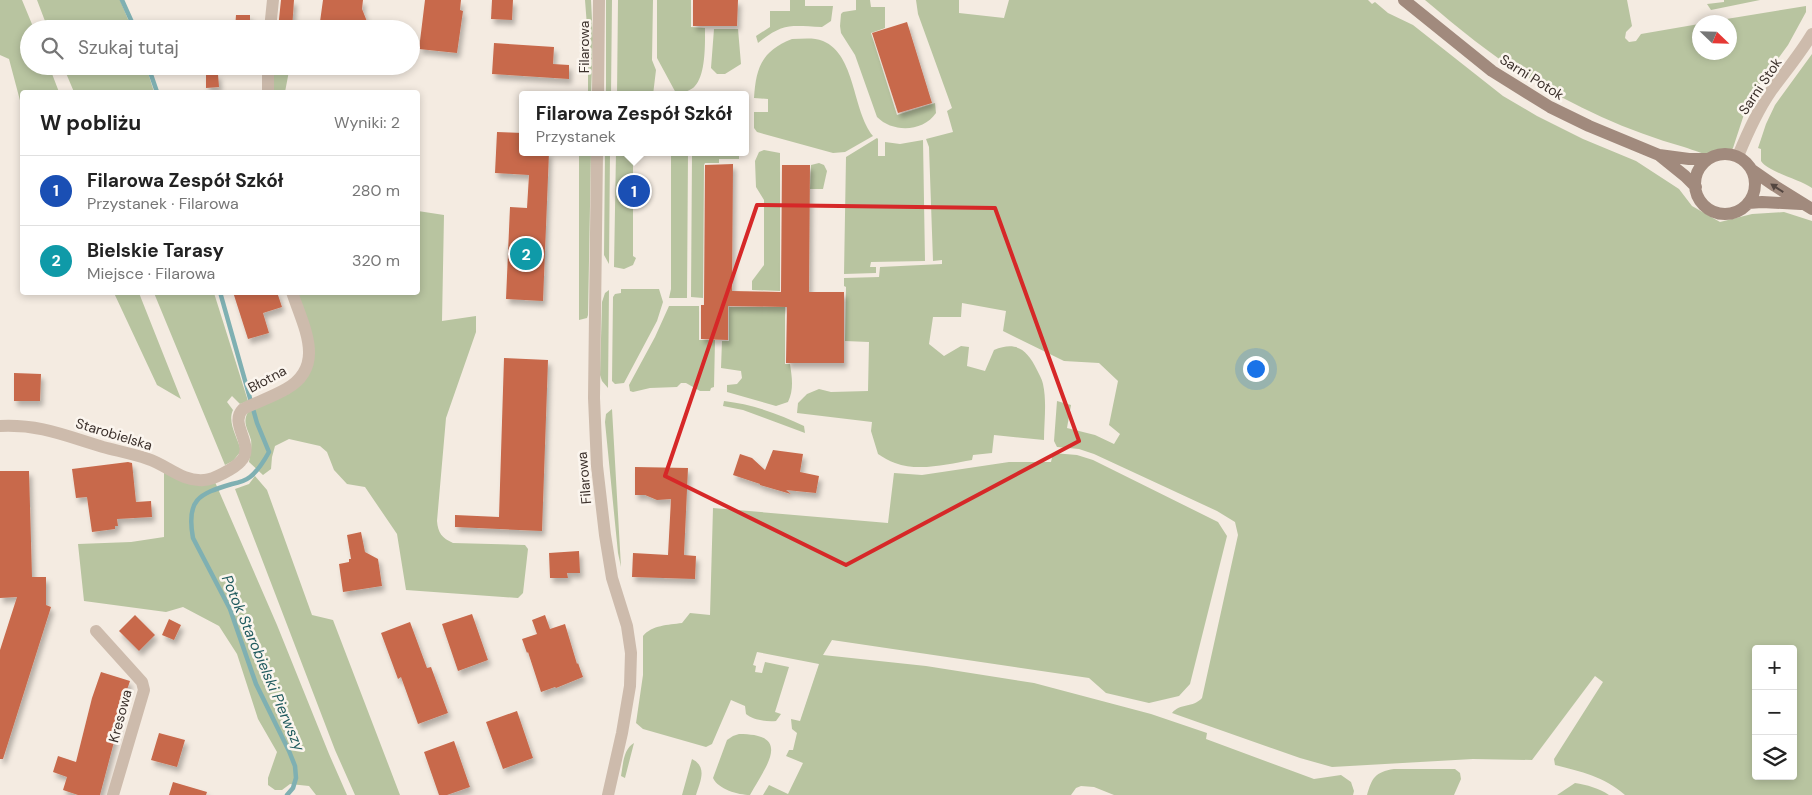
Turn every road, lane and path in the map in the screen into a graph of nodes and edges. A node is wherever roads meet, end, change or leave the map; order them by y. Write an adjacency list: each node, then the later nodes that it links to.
1 (273, 0): 4 (street)
2 (599, 0): 8 (street, Filarowa)
3 (1404, 0): 9 (street, Sarni Potok)
4 (271, 20)
5 (1812, 34): 11 (street, Sarni Stok)
6 (268, 75): 7 (street)
7 (268, 90)
8 (598, 91)
9 (1659, 155): 12 (street, Sarni Potok); 14 (street, Sarni Potok)
10 (597, 156): 22 (street, Filarowa)
11 (1738, 156): 12 (street); 13 (street)
12 (1708, 159): 14 (street)
13 (1752, 170): 15 (street); 16 (street, one-way to 13)
14 (1696, 187): 15 (street)
15 (1748, 203): 16 (street)
16 (1808, 206)
17 (293, 295): 18 (street, Błotna)
18 (247, 407): 19 (street, Starobielska)
19 (0, 426)
20 (96, 631): 21 (street, Kresowa)
21 (113, 795)
22 (608, 795)

